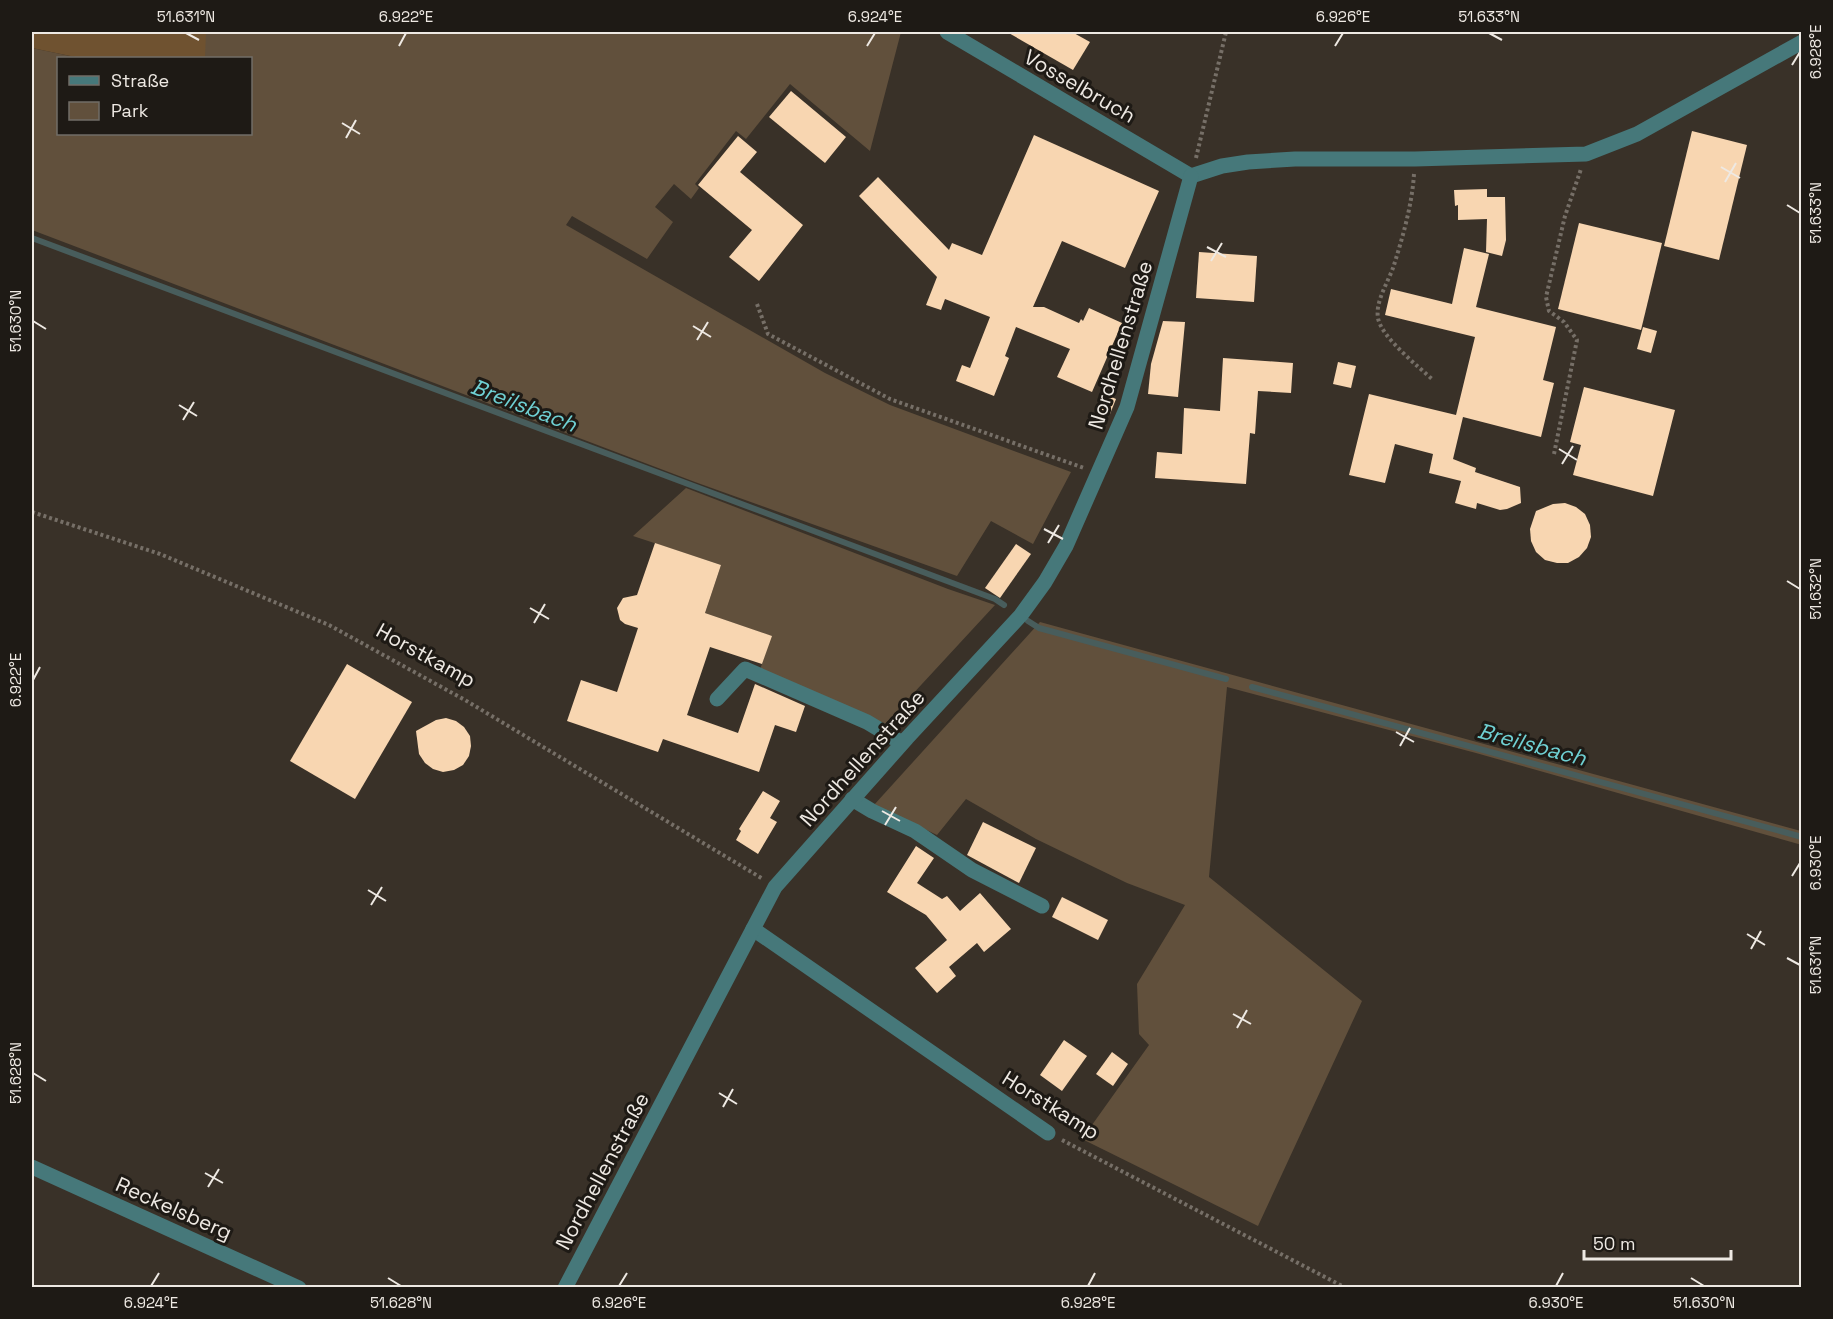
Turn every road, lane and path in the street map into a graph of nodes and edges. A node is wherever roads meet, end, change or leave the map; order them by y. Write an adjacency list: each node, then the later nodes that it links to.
1 (947, 32): 6 (street, Vosselbruch)
2 (1226, 32): 6 (path)
3 (1802, 42): 4 (street)
4 (1586, 154): 5 (street); 9 (path)
5 (1415, 159): 6 (street); 8 (path)
6 (1191, 176): 10 (street, Nordhellenstraße)
7 (757, 304): 10 (path)
8 (1433, 380)
9 (1554, 454)
10 (1099, 474): 13 (street, Nordhellenstraße)
11 (32, 512): 15 (path, Horstkamp)
12 (717, 699): 13 (street)
13 (902, 743): 14 (street, Nordhellenstraße)
14 (852, 799): 15 (street, Nordhellenstraße); 16 (street)
15 (775, 886): 17 (street, Nordhellenstraße)
16 (1042, 906)
17 (753, 929): 18 (street, Horstkamp); 21 (street, Nordhellenstraße)
18 (1048, 1133): 22 (path, Horstkamp)
19 (32, 1167): 20 (street, Reckelsberg)
20 (299, 1287)
21 (565, 1287)
22 (1346, 1287)

